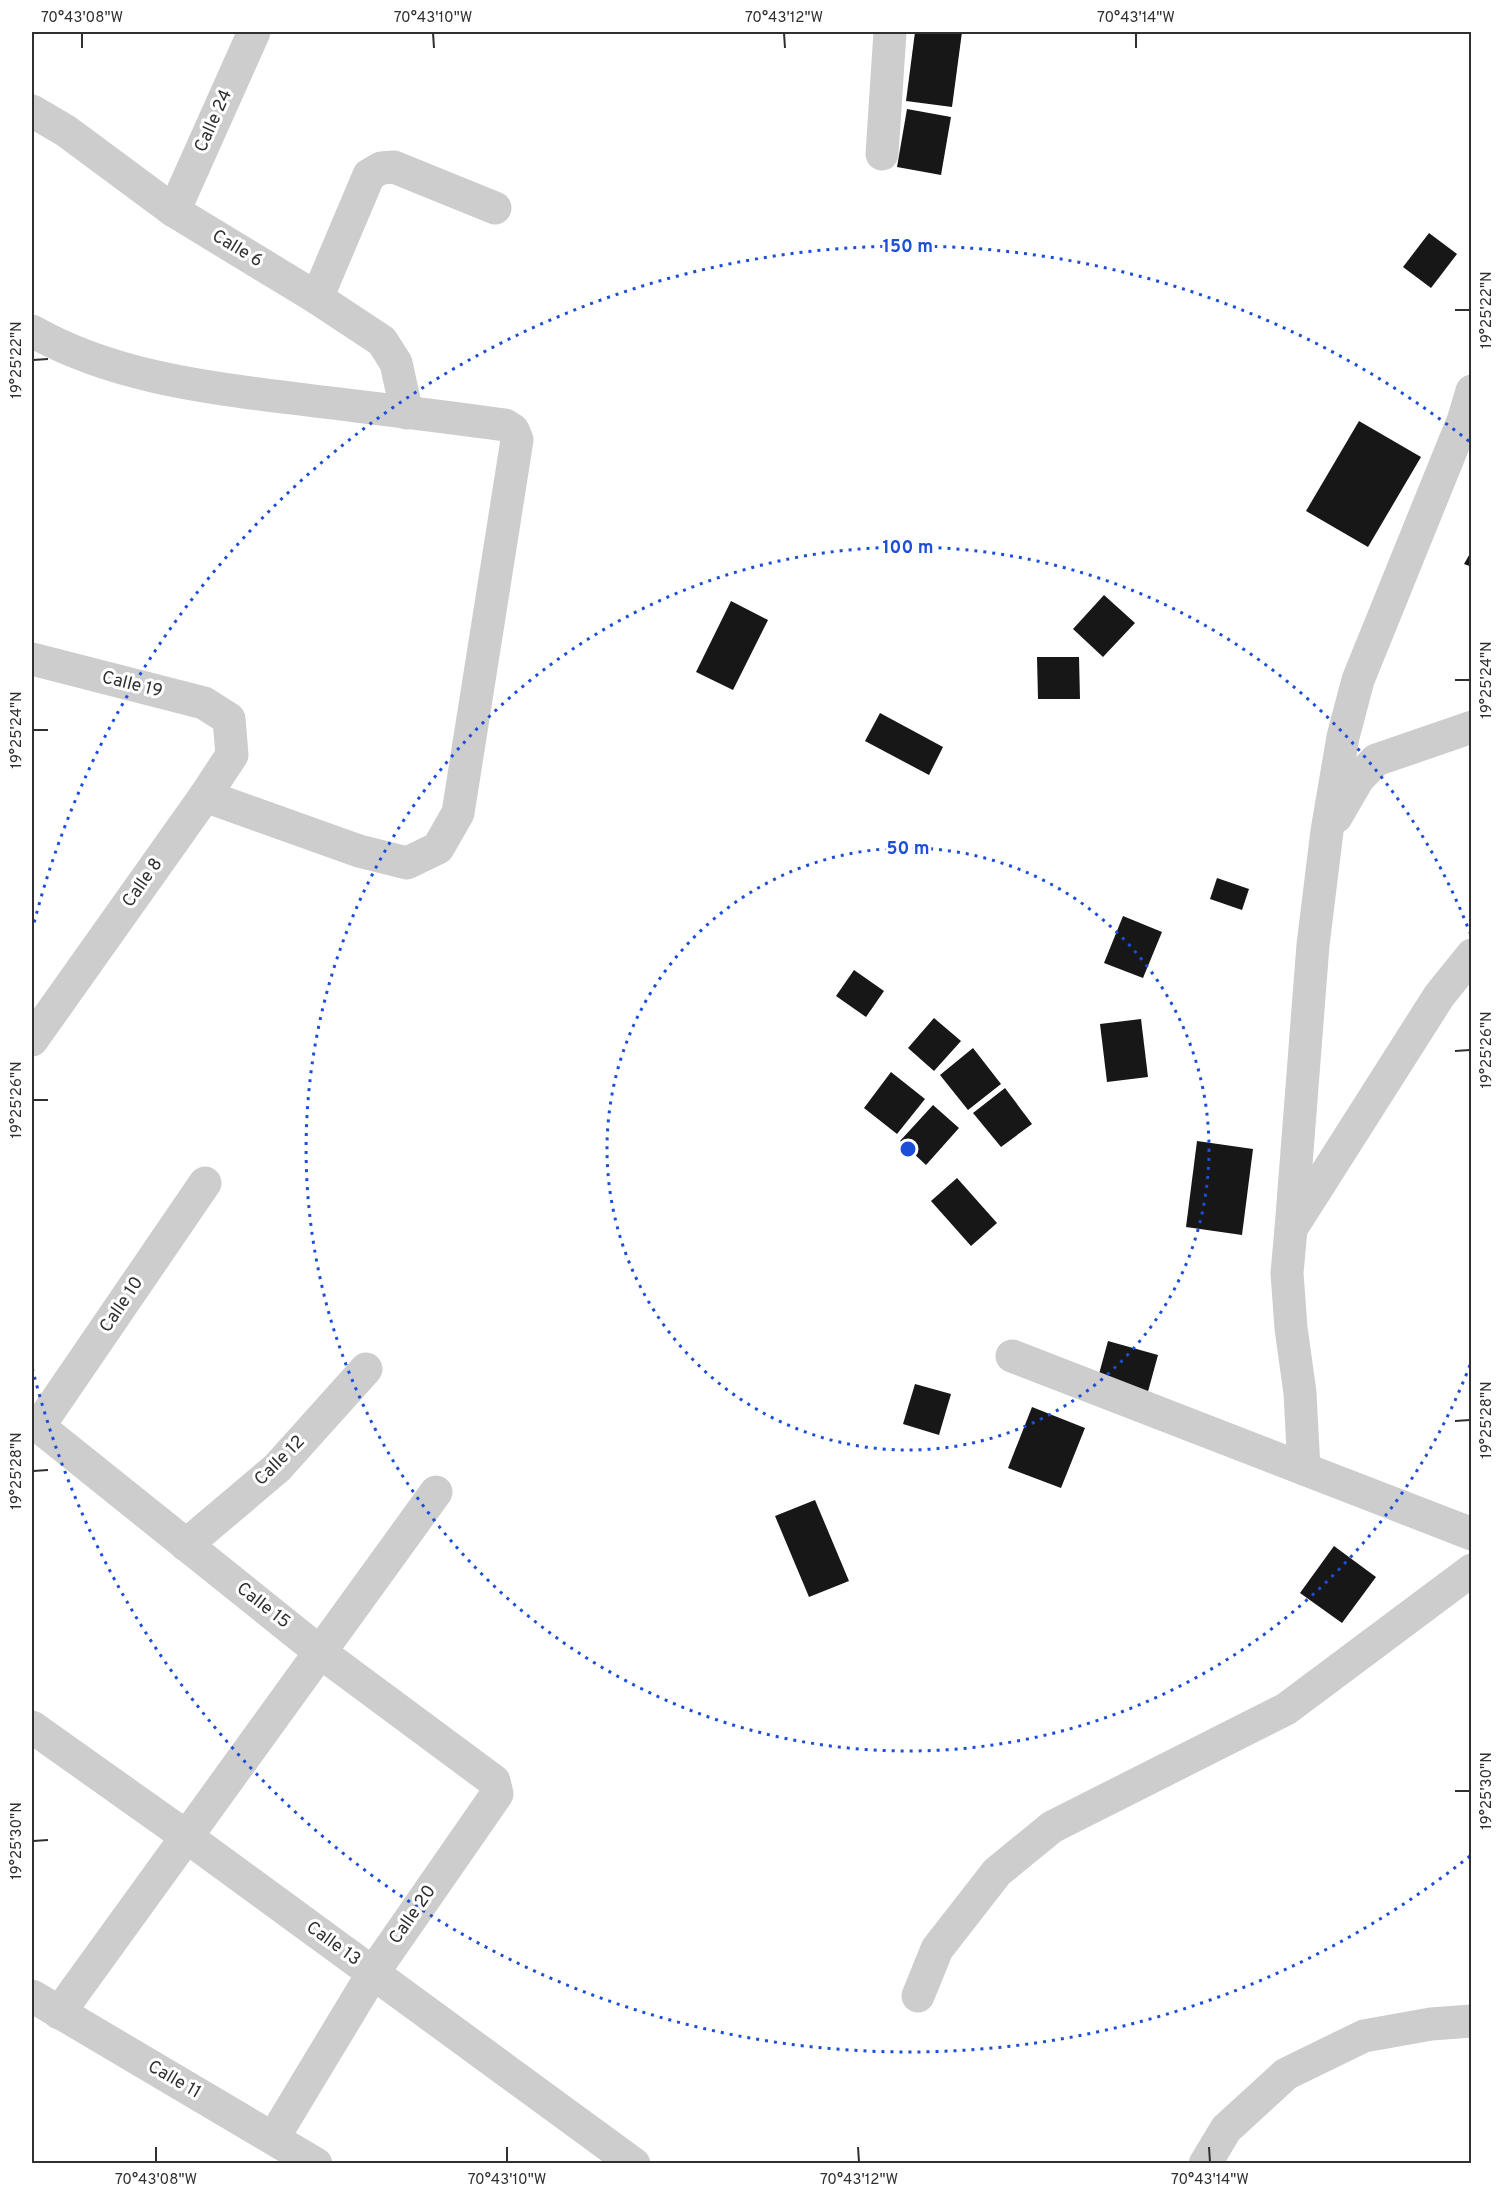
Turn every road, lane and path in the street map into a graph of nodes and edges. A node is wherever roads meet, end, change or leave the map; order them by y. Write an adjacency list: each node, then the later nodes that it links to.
1 (254, 32): 6 (street, Calle 24)
2 (890, 32): 4 (street)
3 (32, 111): 6 (street, Calle 6)
4 (882, 154)
5 (495, 208): 7 (street)
6 (174, 211): 7 (street, Calle 6)
7 (317, 298): 10 (street, Calle 6)
8 (32, 331): 10 (street)
9 (1472, 392): 15 (street)
10 (407, 413): 14 (street)
11 (32, 659): 12 (street, Calle 19)
12 (229, 719): 14 (street, Calle 8)
13 (1472, 727): 15 (street)
14 (205, 796): 17 (street, Calle 8)
15 (1327, 831): 19 (street)
16 (1472, 955): 19 (street)
17 (32, 1040)
18 (206, 1183): 22 (street, Calle 10)
19 (1291, 1229): 23 (street)
20 (1012, 1356): 23 (street)
21 (366, 1369): 26 (street, Calle 12)
22 (35, 1424): 26 (street, Calle 15)
23 (1304, 1469): 25 (street)
24 (436, 1492): 28 (street)
25 (1472, 1534)
26 (186, 1545): 28 (street, Calle 15)
27 (1472, 1570): 34 (street)
28 (320, 1652): 30 (street, Calle 15); 31 (street)
29 (32, 1727): 31 (street, Calle 13)
30 (496, 1787): 32 (street, Calle 20)
31 (187, 1837): 32 (street, Calle 13); 35 (street)
32 (373, 1973): 37 (street, Calle 20); 39 (street, Calle 13)
33 (32, 1996): 35 (street, Calle 11)
34 (918, 1996)
35 (59, 2013): 37 (street, Calle 11)
36 (1472, 2021): 40 (street)
37 (274, 2137): 38 (street, Calle 11)
38 (316, 2163)
39 (633, 2163)
40 (1205, 2163)

